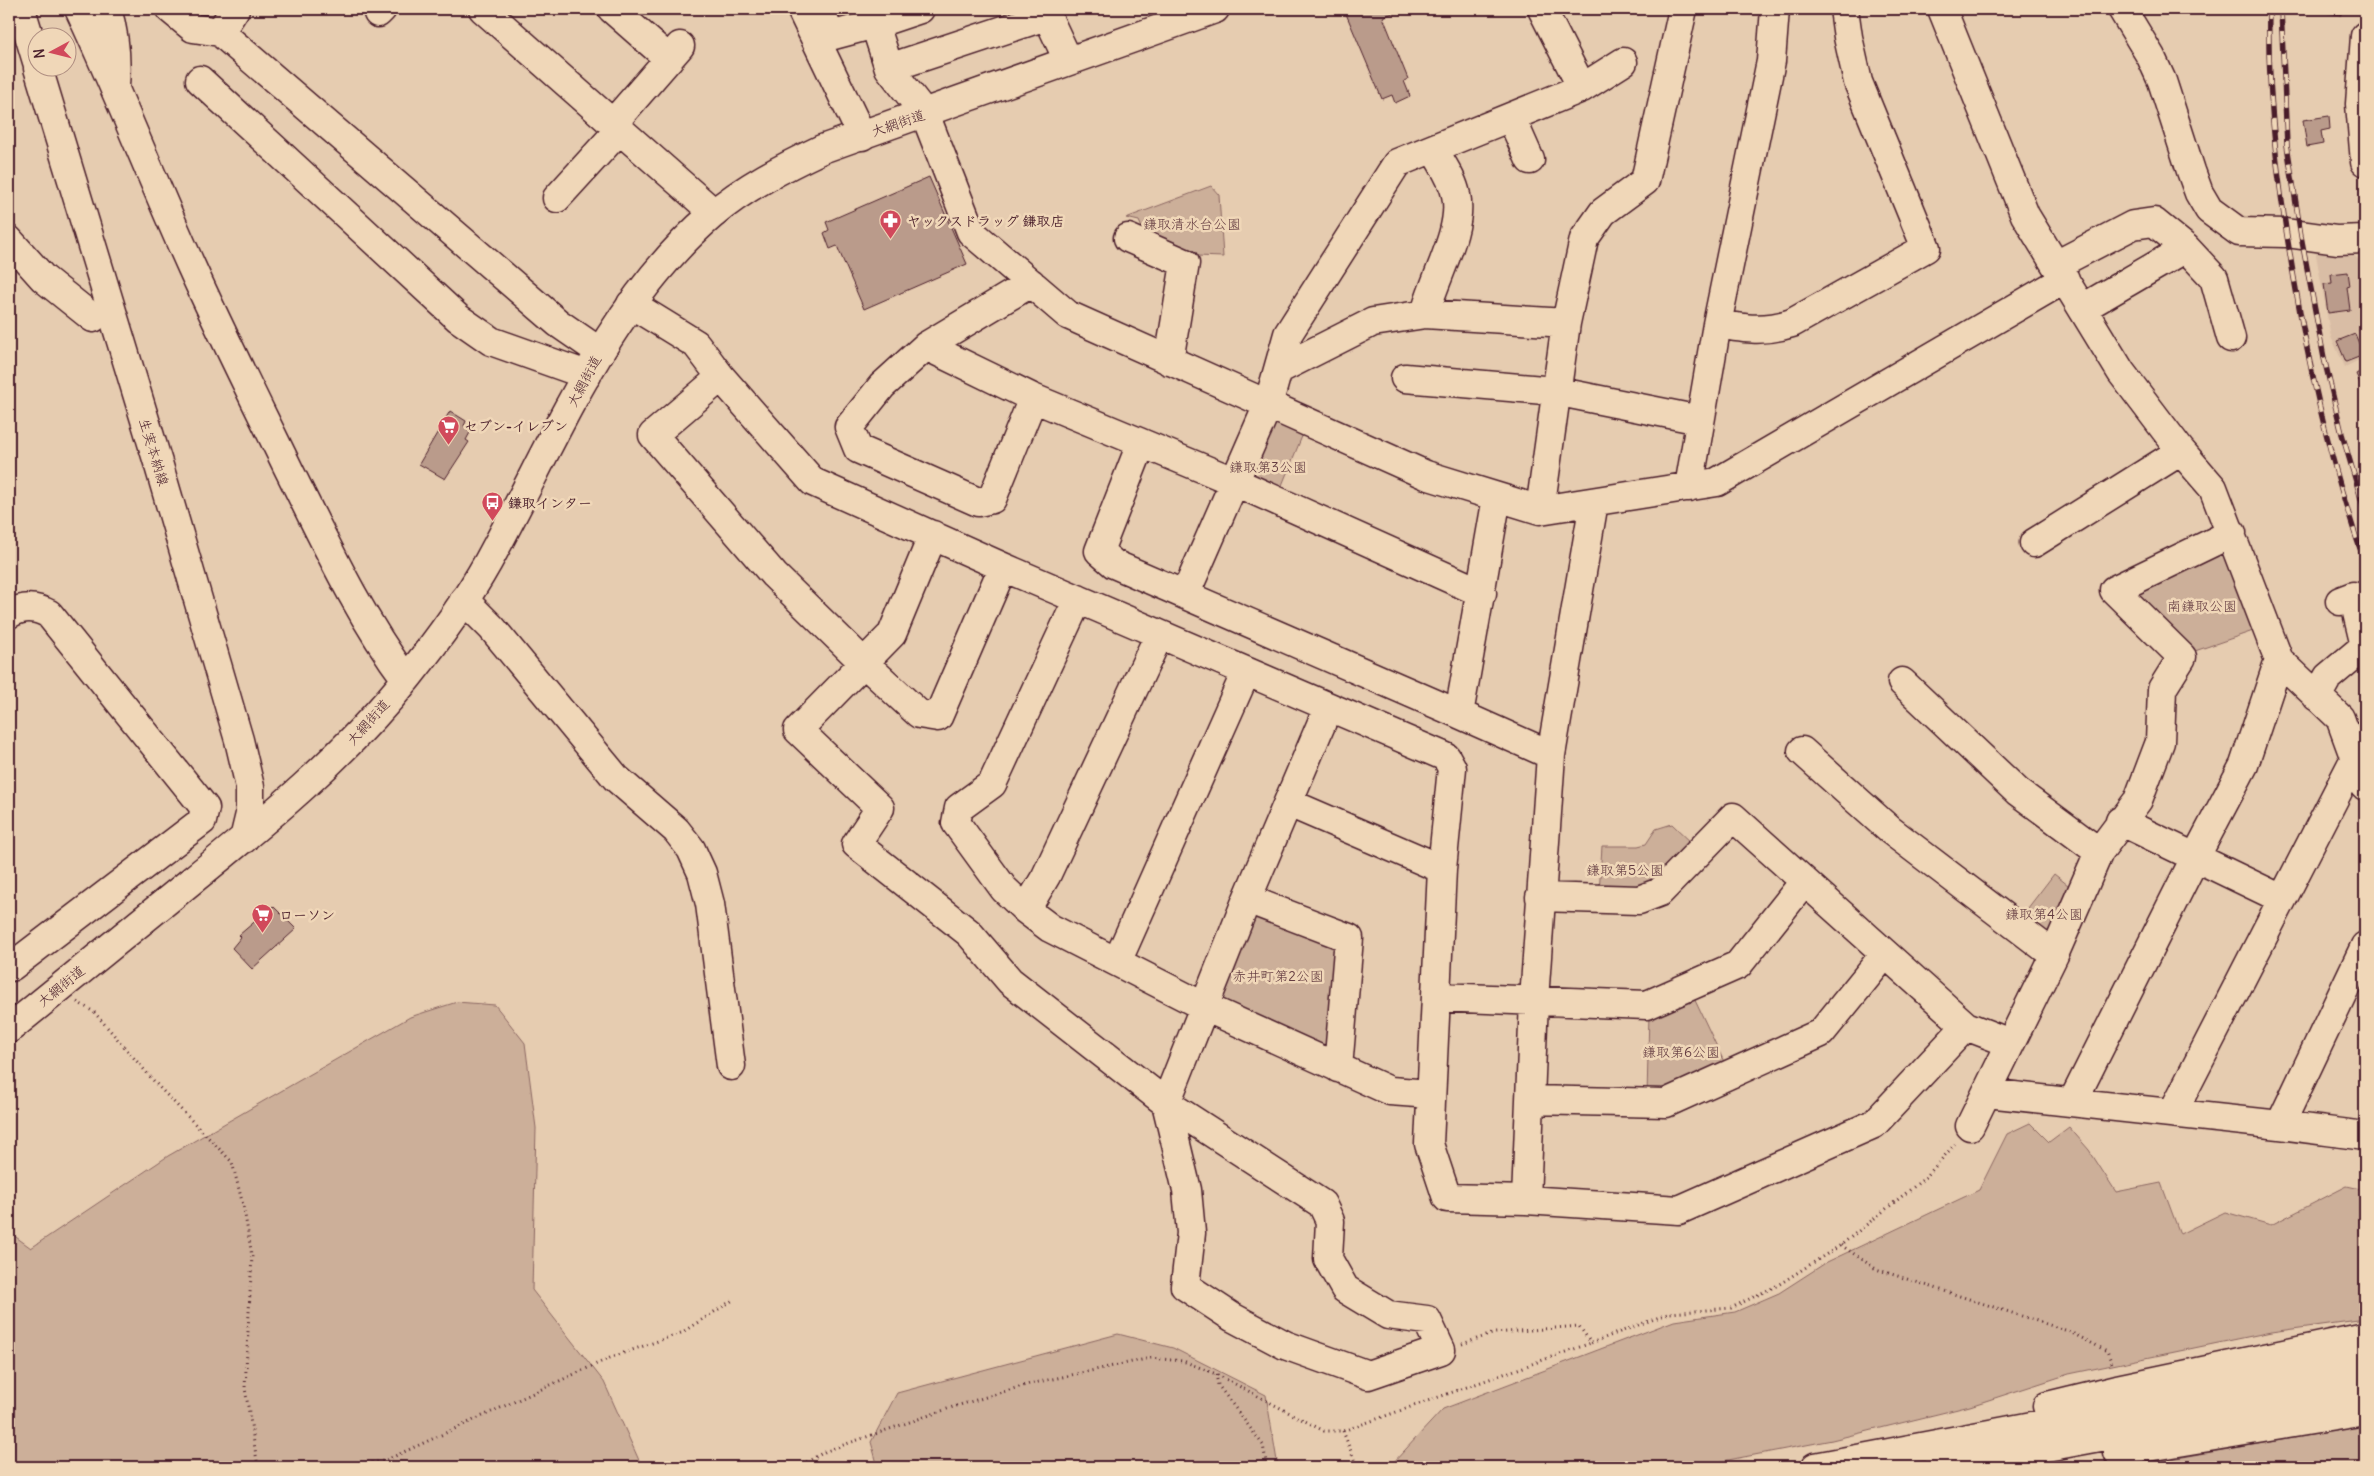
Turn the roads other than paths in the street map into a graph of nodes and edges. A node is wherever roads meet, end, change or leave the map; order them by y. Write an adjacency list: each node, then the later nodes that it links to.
1 (20, 9): 19 (street); 22 (street, 生実本納線)
2 (79, 9): 29 (street)
3 (107, 9): 29 (street)
4 (170, 9): 21 (street)
5 (236, 9): 21 (street)
6 (483, 9): 33 (street)
7 (612, 9): 33 (street)
8 (801, 9): 34 (street)
9 (820, 9): 20 (street)
10 (920, 9): 20 (street)
11 (1215, 9): 24 (street, 大網街道)
12 (1542, 9): 30 (street)
13 (1683, 9): 50 (street)
14 (1775, 9): 51 (street)
15 (1844, 9): 51 (street)
16 (1942, 9): 44 (street)
17 (2122, 9): 41 (street)
18 (1045, 12): 24 (street); 26 (street)
19 (9, 13)
20 (872, 16): 26 (street)
21 (220, 32): 54 (street)
22 (28, 34)
23 (2365, 36): 37 (street)
24 (1068, 60): 31 (street, 大網街道)
25 (1623, 62): 30 (street)
26 (889, 68): 31 (street)
27 (42, 78): 97 (street, 生実本納線)
28 (200, 80): 57 (street)
29 (115, 86): 86 (street)
30 (1582, 88): 32 (street)
31 (925, 114): 34 (street, 大網街道); 45 (street)
32 (1511, 117): 35 (street); 36 (street)
33 (617, 126): 38 (street); 39 (street)
34 (862, 136): 39 (street, 大網街道)
35 (1434, 149): 48 (street); 56 (street)
36 (1530, 160)
37 (2365, 162)
38 (558, 198)
39 (714, 213): 46 (street, 大網街道)
40 (1128, 238): 55 (street)
41 (2365, 239)
42 (9, 240): 49 (street)
43 (2186, 248): 44 (street); 47 (street); 52 (street)
44 (2061, 272): 47 (street); 67 (street)
45 (1031, 283): 53 (street); 55 (street)
46 (631, 304): 54 (street, 大網街道); 58 (street)
47 (2083, 308): 65 (street)
48 (1425, 314): 50 (street); 56 (street)
49 (93, 318)
50 (1566, 323): 60 (street)
51 (1717, 324): 63 (street)
52 (2230, 338)
53 (926, 346): 61 (street); 61 (street)
54 (600, 352): 57 (street, 大網街道)
55 (1169, 361): 62 (street)
56 (1278, 370): 62 (street)
57 (587, 375): 78 (street, 大網街道)
58 (721, 377): 72 (street); 84 (street)
59 (1405, 378): 60 (street)
60 (1555, 391): 63 (street); 70 (street)
61 (1032, 398): 64 (street)
62 (1268, 405): 66 (street); 68 (street)
63 (1700, 420): 67 (street)
64 (1142, 444): 66 (street); 76 (street)
65 (2181, 451): 71 (street); 73 (street)
66 (1234, 481): 75 (street); 76 (street)
67 (1689, 487): 69 (street)
68 (1497, 497): 70 (street); 75 (street)
69 (1594, 502): 70 (street); 92 (street)
70 (1540, 510)
71 (2232, 533): 83 (street); 96 (street)
72 (933, 535): 74 (street); 84 (street)
73 (2034, 543)
74 (1003, 567): 77 (street); 84 (street)
75 (1482, 593): 90 (street)
76 (1185, 595): 90 (street)
77 (1078, 598): 81 (street); 105 (street)
78 (464, 600): 86 (street, 大網街道); 117 (street)
79 (2340, 601): 82 (street)
80 (9, 614): 110 (street)
81 (1159, 635): 85 (street); 105 (street)
82 (2365, 646): 88 (street)
83 (2279, 660): 88 (street); 99 (street)
84 (863, 662): 123 (street)
85 (1246, 672): 89 (street); 109 (street)
86 (406, 679): 97 (street, 大網街道)
87 (1902, 682): 98 (street)
88 (2317, 697): 93 (street)
89 (1328, 708): 95 (street); 100 (street)
90 (1459, 714): 92 (street)
91 (1802, 751): 108 (street)
92 (1551, 755): 102 (street)
93 (2355, 758): 94 (street); 104 (street)
94 (2365, 786)
95 (1289, 803): 100 (street); 103 (street)
96 (2120, 821): 98 (street); 99 (street)
97 (244, 838): 115 (street, 大網街道)
98 (2099, 852): 108 (street)
99 (2196, 856): 104 (street); 122 (street)
100 (1442, 870): 111 (street)
101 (1804, 882): 102 (street); 107 (street); 112 (street)
102 (1540, 897): 112 (street)
103 (1247, 898): 113 (street); 118 (street)
104 (2282, 899): 124 (street)
105 (1026, 910): 109 (street)
106 (2365, 946): 125 (street)
107 (1885, 954): 114 (street); 121 (street)
108 (2054, 955): 116 (street)
109 (1117, 962): 113 (street)
110 (9, 964)
111 (1437, 997): 112 (street); 120 (street)
112 (1534, 1000): 121 (street)
113 (1205, 1007): 118 (street); 123 (street)
114 (1966, 1026): 116 (street); 128 (street)
115 (9, 1029)
116 (2010, 1043): 119 (street)
117 (731, 1066)
118 (1338, 1068): 120 (street)
119 (1987, 1093): 122 (street); 126 (street)
120 (1431, 1094): 128 (street)
121 (1530, 1100): 128 (street)
122 (2073, 1101): 124 (street)
123 (1166, 1102): 123 (street)
124 (2173, 1112): 125 (street)
125 (2280, 1124): 127 (street)
126 (1970, 1126)
127 (2365, 1136)
128 (1526, 1200)
129 (2365, 1337): 133 (street)
130 (2365, 1363): 133 (street)
131 (2365, 1388): 133 (street)
132 (2365, 1411): 133 (street)
133 (1989, 1446): 134 (street); 135 (street)
134 (1814, 1467)
135 (1938, 1467)

